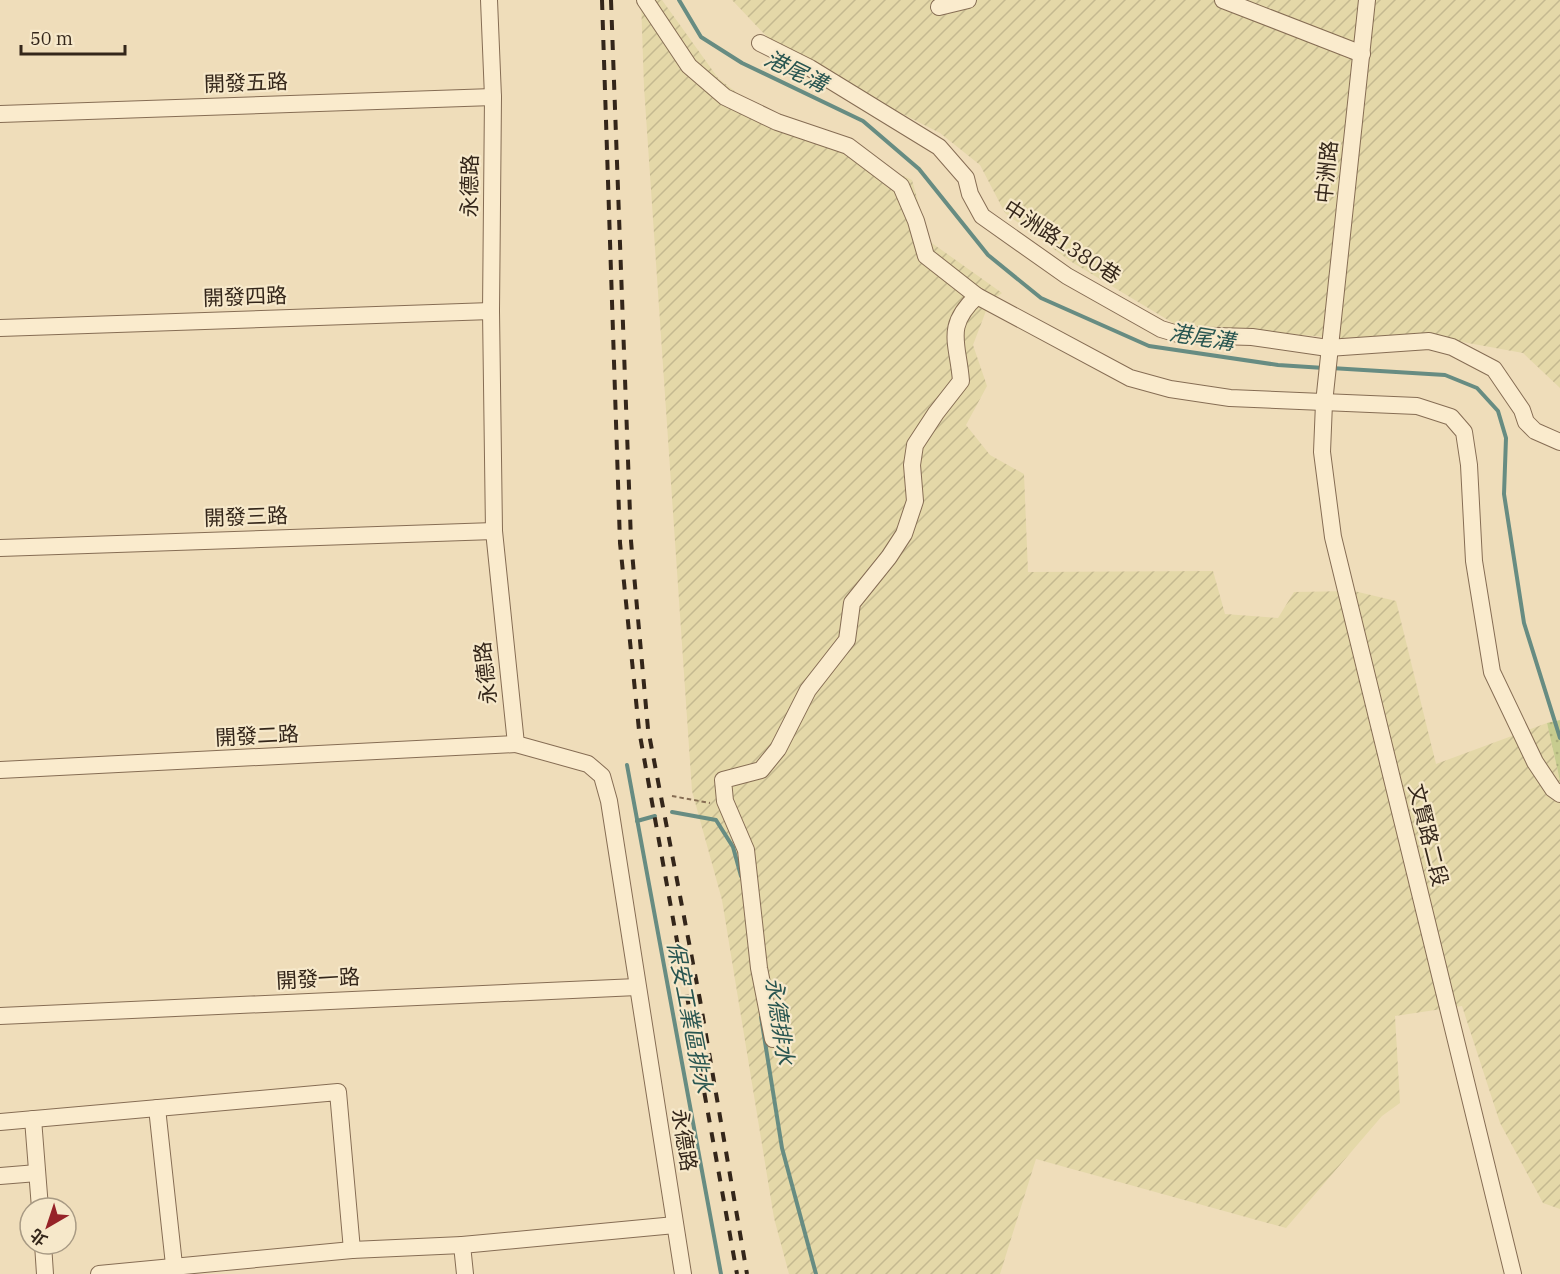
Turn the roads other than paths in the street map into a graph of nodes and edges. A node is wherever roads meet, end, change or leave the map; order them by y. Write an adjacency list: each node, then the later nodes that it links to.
1 (489, 0): 9 (street, 永德路)
2 (645, 0): 11 (street)
3 (968, 0): 6 (street)
4 (1223, 0): 8 (street)
5 (1367, 0): 8 (street, 中洲路)
6 (939, 7)
7 (760, 43): 14 (street, 中洲路1380巷)
8 (1362, 54): 14 (street, 中洲路)
9 (493, 96): 10 (street, 開發五路); 12 (street, 永德路)
10 (0, 114)
11 (977, 296): 15 (street); 24 (street)
12 (491, 311): 13 (street, 開發四路); 17 (street, 永德路)
13 (0, 328)
14 (1328, 348): 15 (street, 中洲路); 16 (street, 中洲路1380巷)
15 (1324, 403): 21 (street); 40 (street, 文賢路二段)
16 (1560, 442)
17 (494, 531): 18 (street, 開發三路); 19 (street, 永德路)
18 (0, 548)
19 (516, 744): 20 (street, 開發二路); 22 (street, 永德路)
20 (0, 770)
21 (1560, 794)
22 (638, 987): 23 (street, 開發一路); 31 (street, 永德路)
23 (0, 1016)
24 (773, 1039)
25 (157, 1108): 26 (street); 33 (street); 35 (street)
26 (33, 1119): 27 (street); 28 (street)
27 (0, 1122)
28 (37, 1173): 29 (street); 30 (street)
29 (0, 1176)
30 (39, 1196)
31 (675, 1225): 32 (street); 39 (street, 永德路)
32 (462, 1245): 33 (street); 38 (street)
33 (352, 1251): 35 (street)
34 (44, 1256): 36 (street)
35 (175, 1271): 37 (street)
36 (45, 1274)
37 (99, 1274)
38 (465, 1274)
39 (683, 1274)
40 (1513, 1274)

